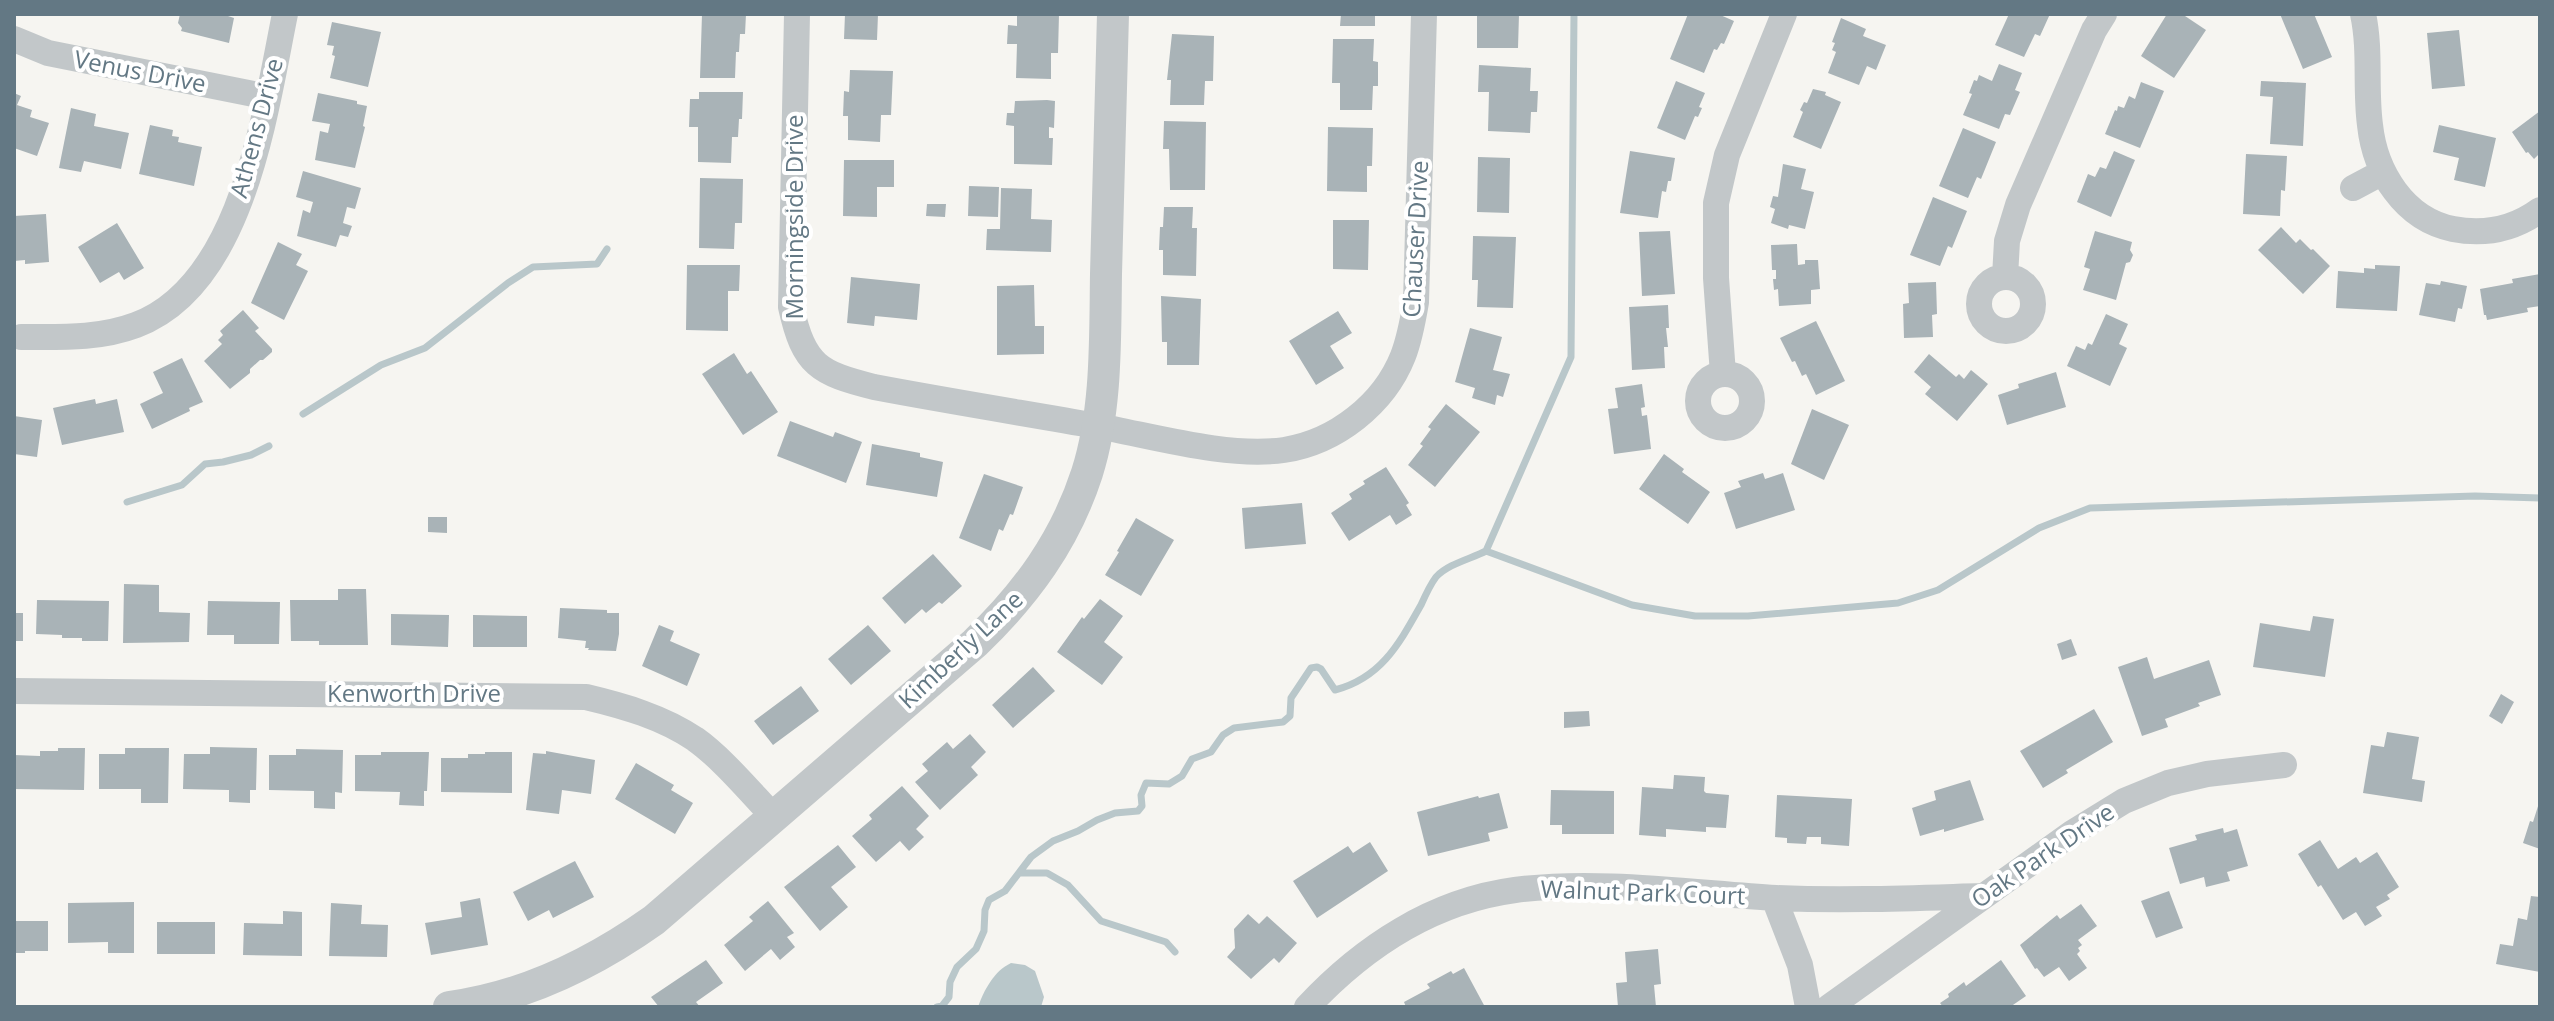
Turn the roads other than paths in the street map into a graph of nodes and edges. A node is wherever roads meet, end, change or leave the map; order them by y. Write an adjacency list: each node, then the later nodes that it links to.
1 (285, 14): 9 (street, Athens Drive)
2 (797, 14): 16 (street, Morningside Drive)
3 (1113, 14): 16 (street, Kimberly Lane)
4 (1424, 14): 16 (street, Chauser Drive)
5 (1784, 14): 15 (street)
6 (2104, 14): 13 (street)
7 (2363, 14): 10 (street)
8 (14, 39): 9 (street, Venus Drive)
9 (268, 97): 14 (street, Athens Drive)
10 (2383, 172): 11 (street); 12 (street)
11 (2353, 188)
12 (2540, 210)
13 (2005, 277)
14 (21, 337)
15 (1723, 374)
16 (1097, 427): 19 (street, Kimberly Lane)
17 (14, 691): 19 (street, Kenworth Drive)
18 (2284, 765): 20 (street, Oak Park Drive)
19 (774, 817): 22 (street, Kimberly Lane)
20 (1983, 896): 21 (street, Walnut Park Court); 25 (street, Oak Park Drive)
21 (1774, 898): 23 (street, Walnut Park Court); 24 (street, Walnut Park Court)
22 (449, 1007)
23 (1307, 1007)
24 (1808, 1007)
25 (1829, 1007)

